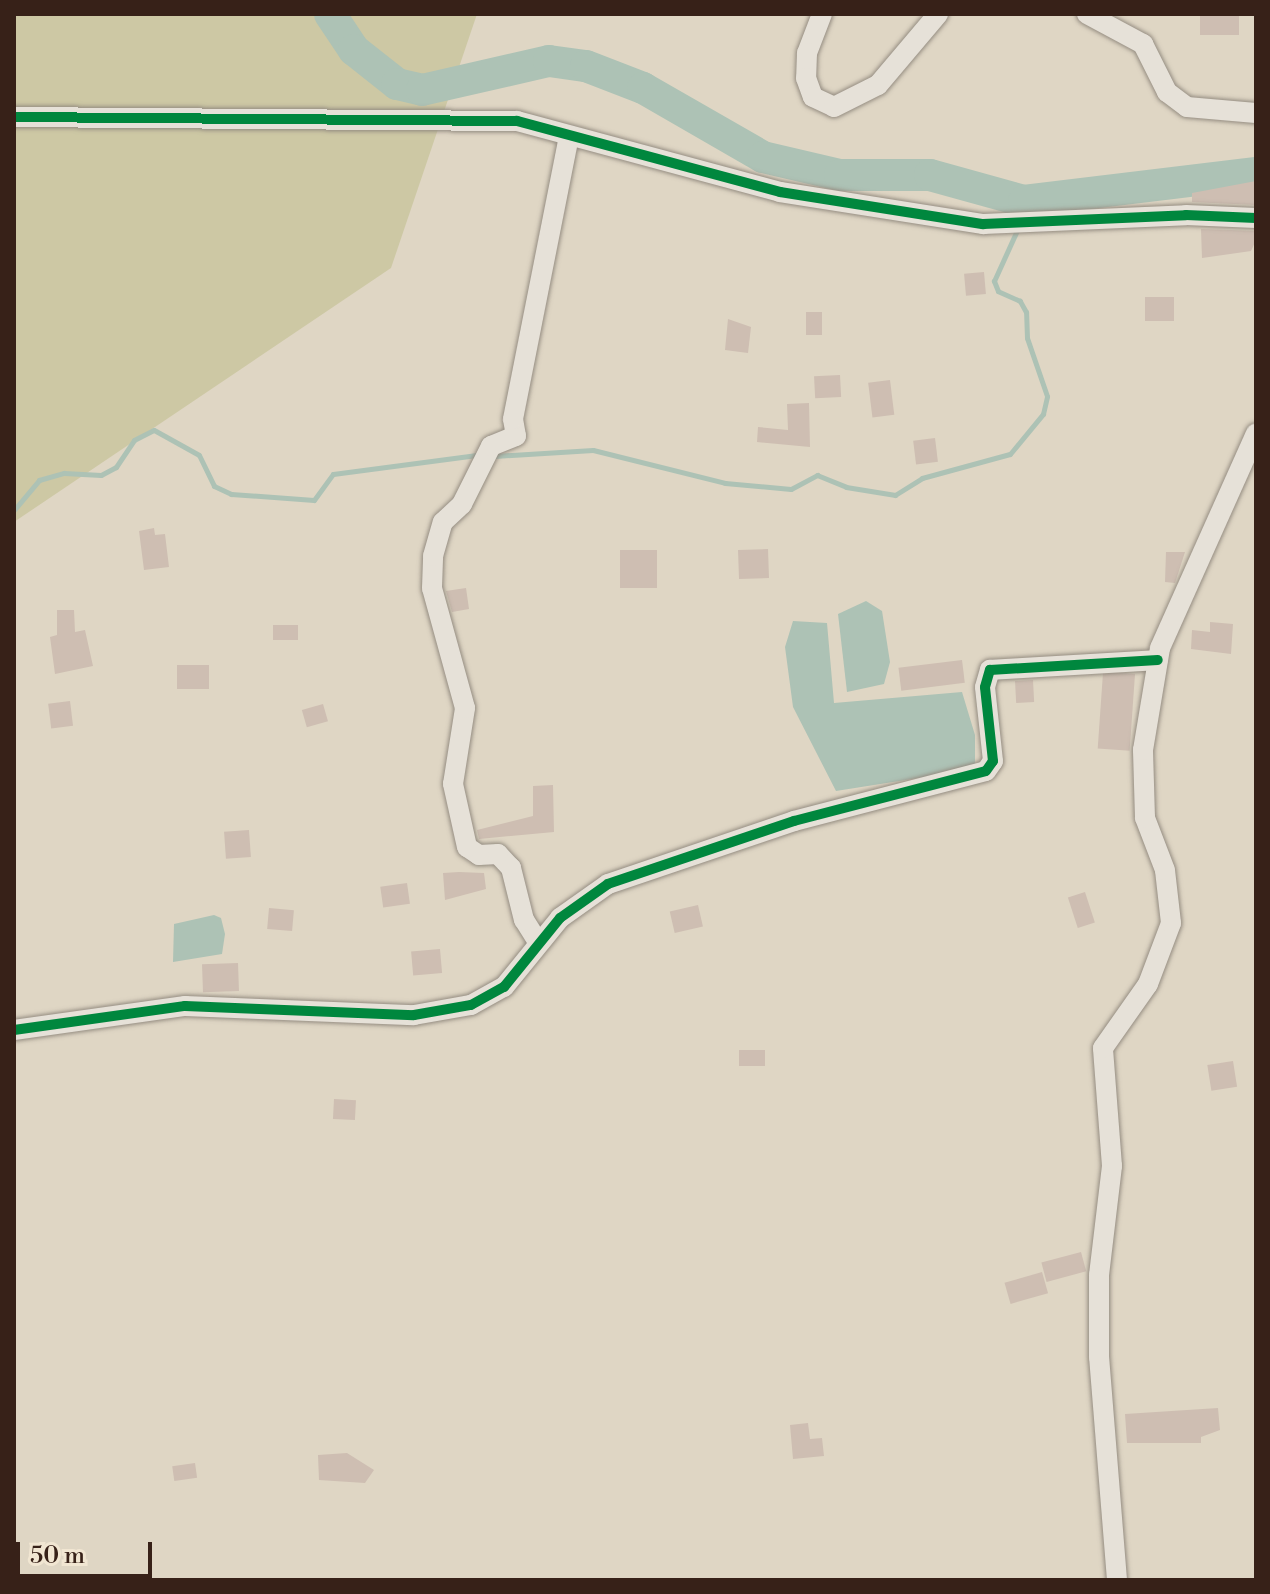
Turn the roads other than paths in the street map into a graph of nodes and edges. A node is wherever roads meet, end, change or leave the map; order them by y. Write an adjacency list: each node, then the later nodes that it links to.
1 (822, 14): 2 (street)
2 (938, 14)
3 (1087, 14): 4 (street)
4 (1256, 113)
5 (14, 117): 6 (street)
6 (569, 136): 7 (street); 10 (street)
7 (1256, 218)
8 (1256, 433): 9 (street)
9 (1158, 660): 10 (street); 12 (street)
10 (538, 942): 11 (street)
11 (14, 1030)
12 (1117, 1580)

